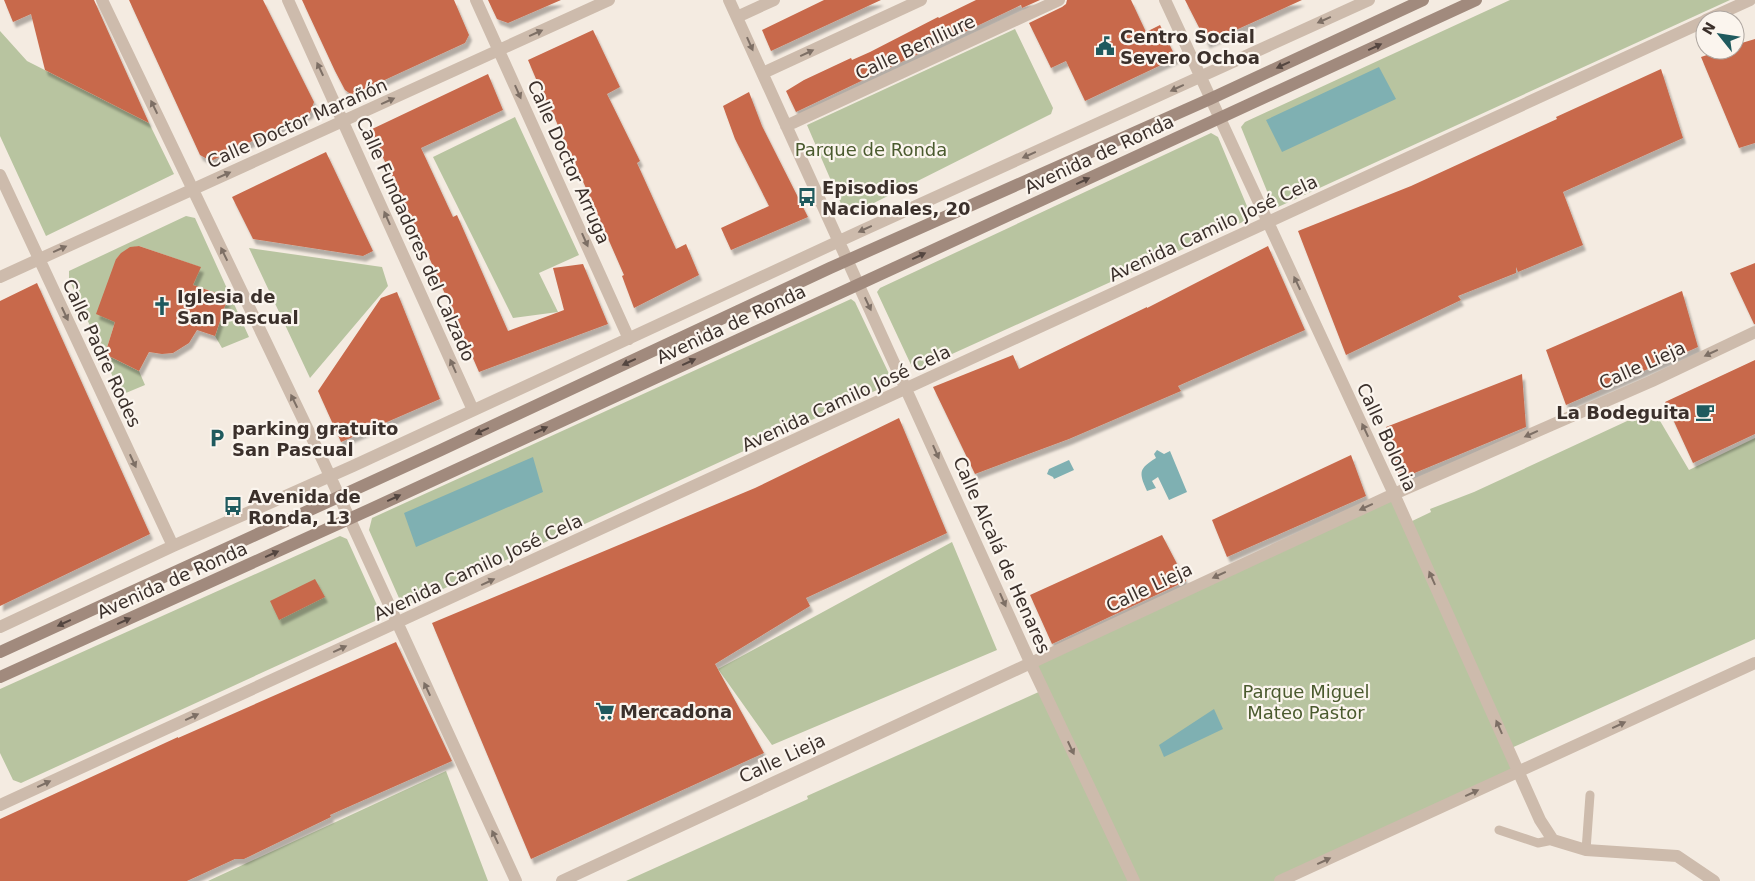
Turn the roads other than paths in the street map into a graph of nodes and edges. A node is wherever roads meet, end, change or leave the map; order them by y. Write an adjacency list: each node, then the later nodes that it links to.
1 (102, 0): 25 (street, one-way to 1)
2 (288, 0): 22 (street, Calle Fundadores del Calzado, one-way to 2)
3 (476, 0): 17 (street, Calle Doctor Arruga)
4 (729, 0): 15 (street, Calle Alcalá de Henares)
5 (774, 0): 15 (street)
6 (921, 0): 18 (street, one-way to 6)
7 (1059, 0): 23 (street, Calle Benlliure)
8 (1165, 0): 19 (street, Calle Bolonia)
9 (1369, 0): 19 (street, Avenida de Ronda, one-way to 19)
10 (1423, 0): 20 (street, Avenida de Ronda, one-way to 20)
11 (1476, 0): 21 (street, Avenida de Ronda, one-way to 11)
12 (1750, 0): 14 (street, Avenida Camilo José Cela)
13 (601, 2): 17 (street, Calle Doctor Marañón, one-way to 13)
14 (1728, 10)
15 (737, 17): 18 (street, Calle Alcalá de Henares, one-way to 18)
16 (1695, 25): 26 (street, Avenida Camilo José Cela)
17 (500, 50): 22 (street, Calle Doctor Marañón, one-way to 17); 33 (street, Calle Doctor Arruga, one-way to 33)
18 (763, 73): 23 (street, Calle Alcalá de Henares)
19 (1200, 77): 20 (street, Calle Bolonia); 27 (street, Avenida de Ronda, one-way to 27)
20 (1210, 99): 21 (street, Calle Bolonia); 29 (street, Avenida de Ronda)
21 (1219, 119): 26 (street, Calle Bolonia); 31 (street, Avenida de Ronda, one-way to 21)
22 (344, 121): 25 (street, Calle Doctor Marañón, one-way to 22); 35 (street, Calle Fundadores del Calzado, one-way to 22)
23 (786, 126): 27 (street, Calle Alcalá de Henares)
24 (0, 175): 28 (street, Calle Padre Rodes)
25 (193, 189): 28 (street, Calle Doctor Marañón, one-way to 25); 36 (street, one-way to 25)
26 (1269, 222): 34 (street, Avenida Camilo José Cela); 37 (street, Calle Bolonia, one-way to 26)
27 (839, 242): 29 (street, Calle Alcalá de Henares); 33 (street, Avenida de Ronda)
28 (39, 259): 30 (street, Calle Doctor Marañón); 40 (street, Calle Padre Rodes, one-way to 40)
29 (848, 260): 31 (street, Calle Alcalá de Henares); 38 (street, Avenida de Ronda, one-way to 38)
30 (0, 277)
31 (859, 284): 34 (street, Calle Alcalá de Henares, one-way to 34); 39 (street, Avenida de Ronda, one-way to 31)
32 (1755, 332): 37 (street, Calle Lieja, one-way to 37)
33 (629, 339): 35 (street, Avenida de Ronda)
34 (907, 389): 41 (street, Avenida Camilo José Cela, one-way to 34); 44 (street, Calle Alcalá de Henares, one-way to 44)
35 (474, 410): 36 (street, Avenida de Ronda)
36 (330, 476): 38 (street); 40 (street, Avenida de Ronda)
37 (1394, 494): 44 (street, Calle Lieja, one-way to 44); 47 (street, Calle Bolonia, one-way to 37)
38 (339, 496): 39 (street); 43 (street, Avenida de Ronda, one-way to 43)
39 (349, 519): 41 (street); 46 (street, Avenida de Ronda, one-way to 39)
40 (173, 546): 42 (street, Avenida de Ronda)
41 (397, 623): 49 (street, Avenida Camilo José Cela, one-way to 41); 53 (street, one-way to 41)
42 (0, 627)
43 (0, 652)
44 (1030, 662): 54 (street, Calle Lieja); 55 (street, Calle Alcalá de Henares, one-way to 55)
45 (1755, 663): 47 (street, one-way to 45)
46 (0, 677)
47 (1519, 771): 51 (street, Calle Bolonia); 56 (street, one-way to 47)
48 (1590, 795): 52 (lane)
49 (1, 803)
50 (1499, 830): 51 (lane)
51 (1553, 840): 52 (street)
52 (1586, 850): 57 (street)
53 (516, 881)
54 (562, 881)
55 (1134, 881)
56 (1280, 881)
57 (1714, 881)

